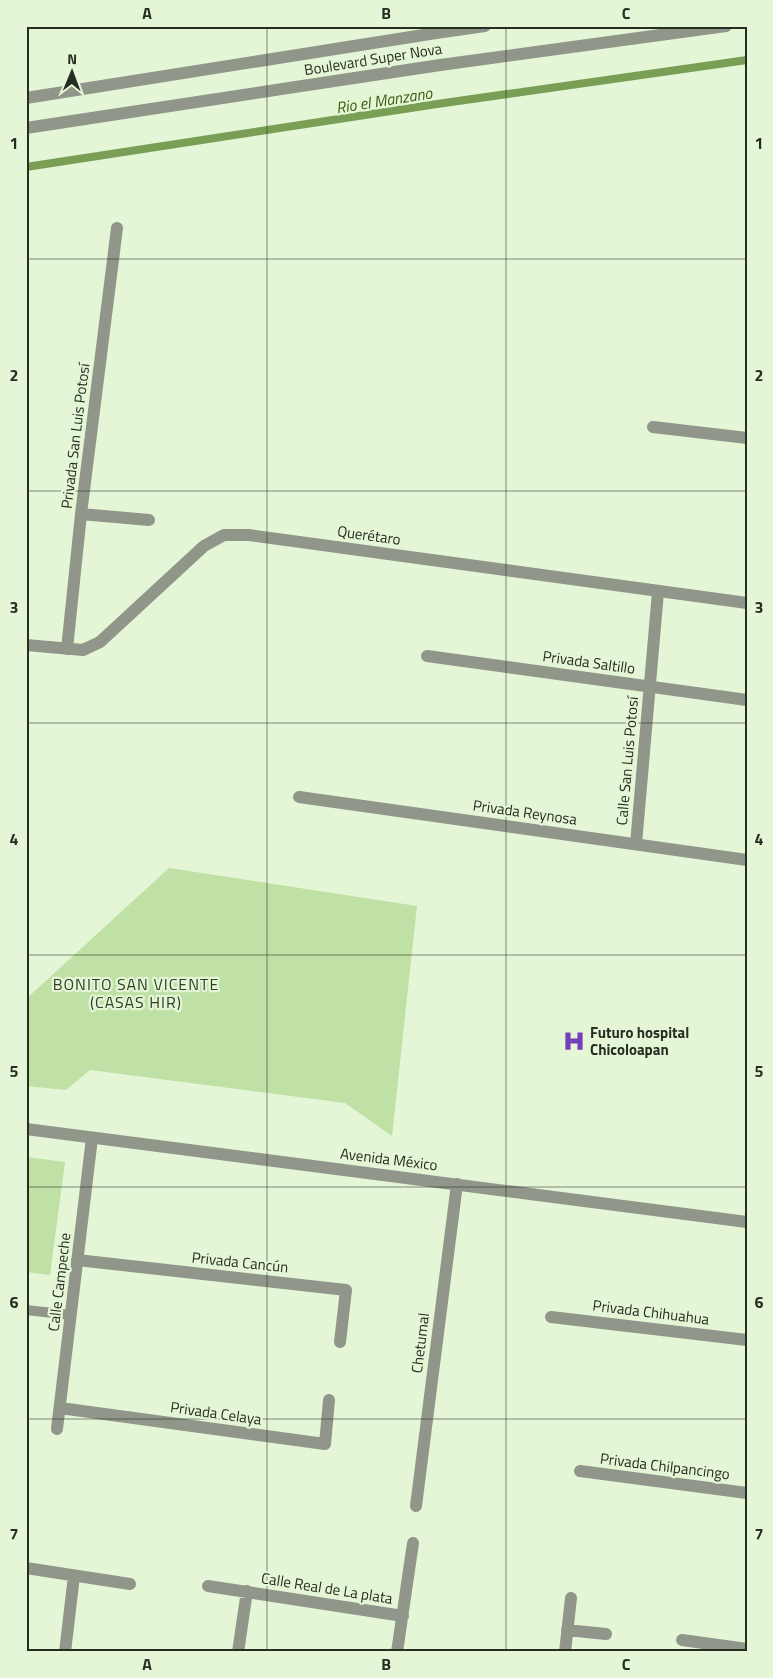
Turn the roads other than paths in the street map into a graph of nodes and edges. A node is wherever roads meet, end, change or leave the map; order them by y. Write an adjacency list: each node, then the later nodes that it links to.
1 (485, 26): 3 (street, Boulevard Super Nova)
2 (726, 26): 4 (street, Boulevard Super Nova)
3 (26, 98)
4 (26, 128)
5 (117, 228): 8 (street, Privada San Luis Potosí)
6 (653, 427): 7 (street)
7 (747, 438)
8 (81, 514): 9 (street); 13 (street, Privada San Luis Potosí)
9 (149, 520)
10 (658, 592): 11 (street, Querétaro); 13 (street, Querétaro); 15 (street, Calle San Luis Potosí)
11 (747, 603)
12 (26, 645): 13 (street, Querétaro)
13 (67, 649)
14 (427, 656): 15 (street, Privada Saltillo)
15 (650, 686): 16 (street, Privada Saltillo); 18 (street, Calle San Luis Potosí)
16 (747, 700)
17 (299, 797): 18 (street, Privada Reynosa)
18 (636, 844): 19 (street, Privada Reynosa)
19 (747, 860)
20 (26, 1129): 21 (street, Avenida México)
21 (92, 1138): 22 (street, Avenida México); 24 (street, Calle Campeche)
22 (457, 1184): 23 (street, Avenida México); 35 (street, Chetumal)
23 (747, 1222)
24 (78, 1260): 26 (street, Calle Campeche); 29 (street, Privada Cancún)
25 (26, 1310): 26 (lane)
26 (71, 1315): 31 (street, Calle Campeche)
27 (550, 1317): 28 (street, Privada Chihuahua)
28 (747, 1340)
29 (340, 1342)
30 (329, 1400): 31 (street, Privada Celaya)
31 (60, 1408): 32 (street, Calle Campeche)
32 (58, 1429)
33 (580, 1471): 34 (street, Privada Chilpancingo)
34 (747, 1493)
35 (416, 1506)
36 (413, 1543): 43 (street)
37 (26, 1568): 38 (street)
38 (74, 1576): 39 (street); 48 (street)
39 (130, 1584)
40 (208, 1586): 41 (street, Calle Real de La plata)
41 (247, 1592): 43 (street, Calle Real de La plata); 49 (street, Calle Real de La plata)
42 (570, 1598): 44 (street)
43 (403, 1616): 50 (street)
44 (567, 1630): 45 (street); 51 (street)
45 (606, 1634)
46 (682, 1640): 47 (street)
47 (743, 1650)
48 (65, 1652)
49 (238, 1652)
50 (397, 1652)
51 (565, 1652)

